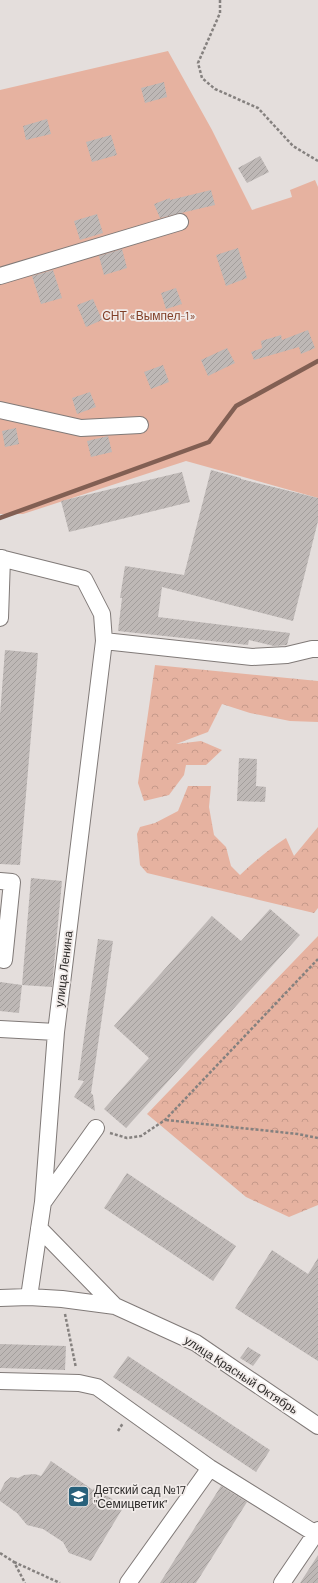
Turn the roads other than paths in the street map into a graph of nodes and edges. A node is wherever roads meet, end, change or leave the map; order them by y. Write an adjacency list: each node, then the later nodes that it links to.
1 (180, 222): 2 (street)
2 (0, 276)
3 (0, 410): 4 (street)
4 (140, 425)
5 (1, 558): 6 (street); 7 (street, улица Ленина)
6 (0, 618)
7 (104, 641): 8 (street); 12 (street, улица Ленина)
8 (318, 649)
9 (0, 881): 10 (street)
10 (0, 959)
11 (0, 1029): 12 (street)
12 (56, 1032): 14 (street, улица Ленина)
13 (96, 1128): 14 (street)
14 (43, 1202): 15 (street, улица Ленина)
15 (39, 1228): 16 (street, улица Ленина); 18 (street)
16 (29, 1297): 17 (street, улица Красный Октябрь); 18 (street, улица Красный Октябрь)
17 (0, 1298)
18 (115, 1306): 20 (street, улица Красный Октябрь)
19 (0, 1381): 21 (street)
20 (318, 1426)
21 (210, 1468): 22 (street); 23 (street)
22 (317, 1532): 24 (street)
23 (128, 1583)
24 (282, 1583)

